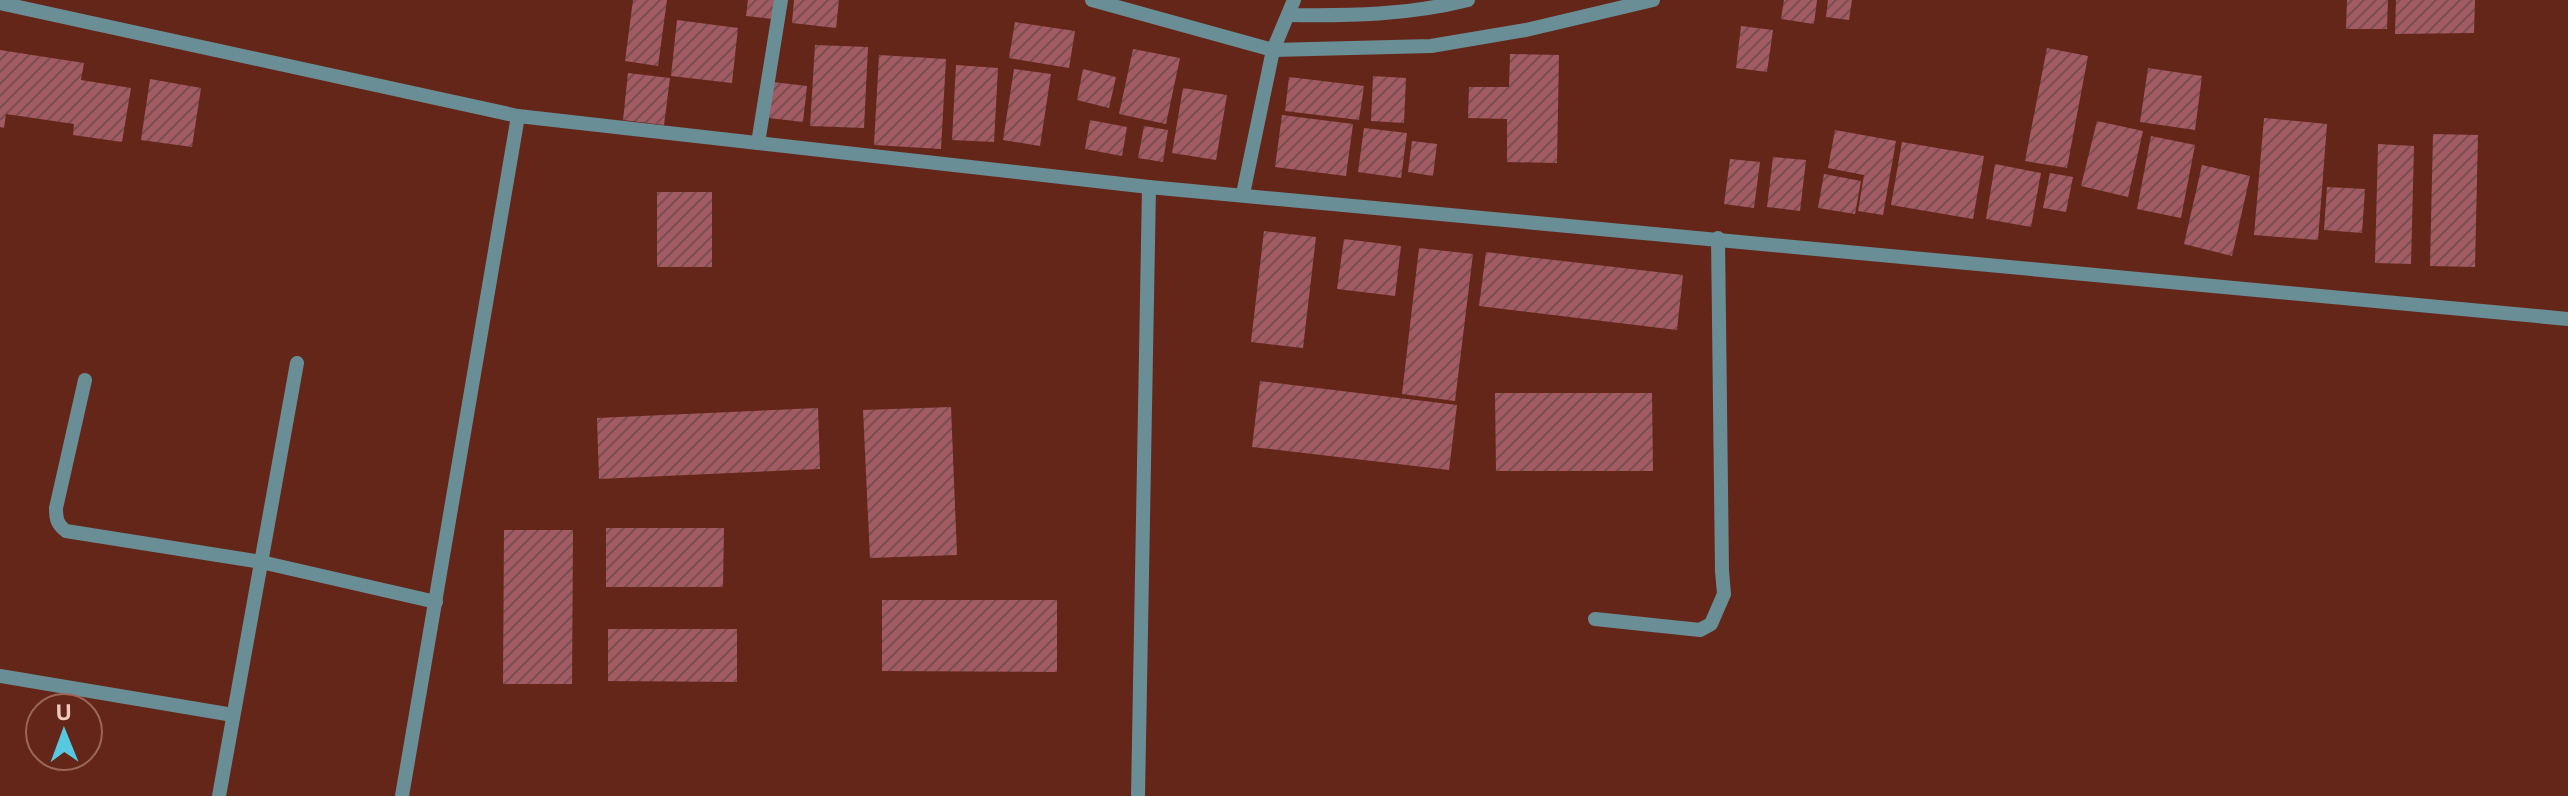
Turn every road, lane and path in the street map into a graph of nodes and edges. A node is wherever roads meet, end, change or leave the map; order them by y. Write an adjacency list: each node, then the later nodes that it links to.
1 (781, 0): 10 (street)
2 (1092, 0): 8 (street)
3 (1294, 0): 7 (street)
4 (1468, 0): 7 (street)
5 (1653, 0): 8 (street)
6 (0, 3): 9 (street)
7 (1288, 15): 8 (street)
8 (1273, 50): 12 (street)
9 (518, 116): 10 (street); 18 (street)
10 (758, 143): 11 (street)
11 (1149, 187): 12 (street); 24 (street)
12 (1243, 194): 13 (street)
13 (1718, 238): 14 (street); 19 (street)
14 (2568, 319)
15 (297, 363): 17 (street)
16 (85, 380): 17 (street)
17 (261, 562): 18 (street); 21 (street)
18 (436, 602): 23 (street)
19 (1595, 619)
20 (0, 676): 21 (street)
21 (233, 715): 22 (street)
22 (219, 796)
23 (402, 796)
24 (1138, 796)

